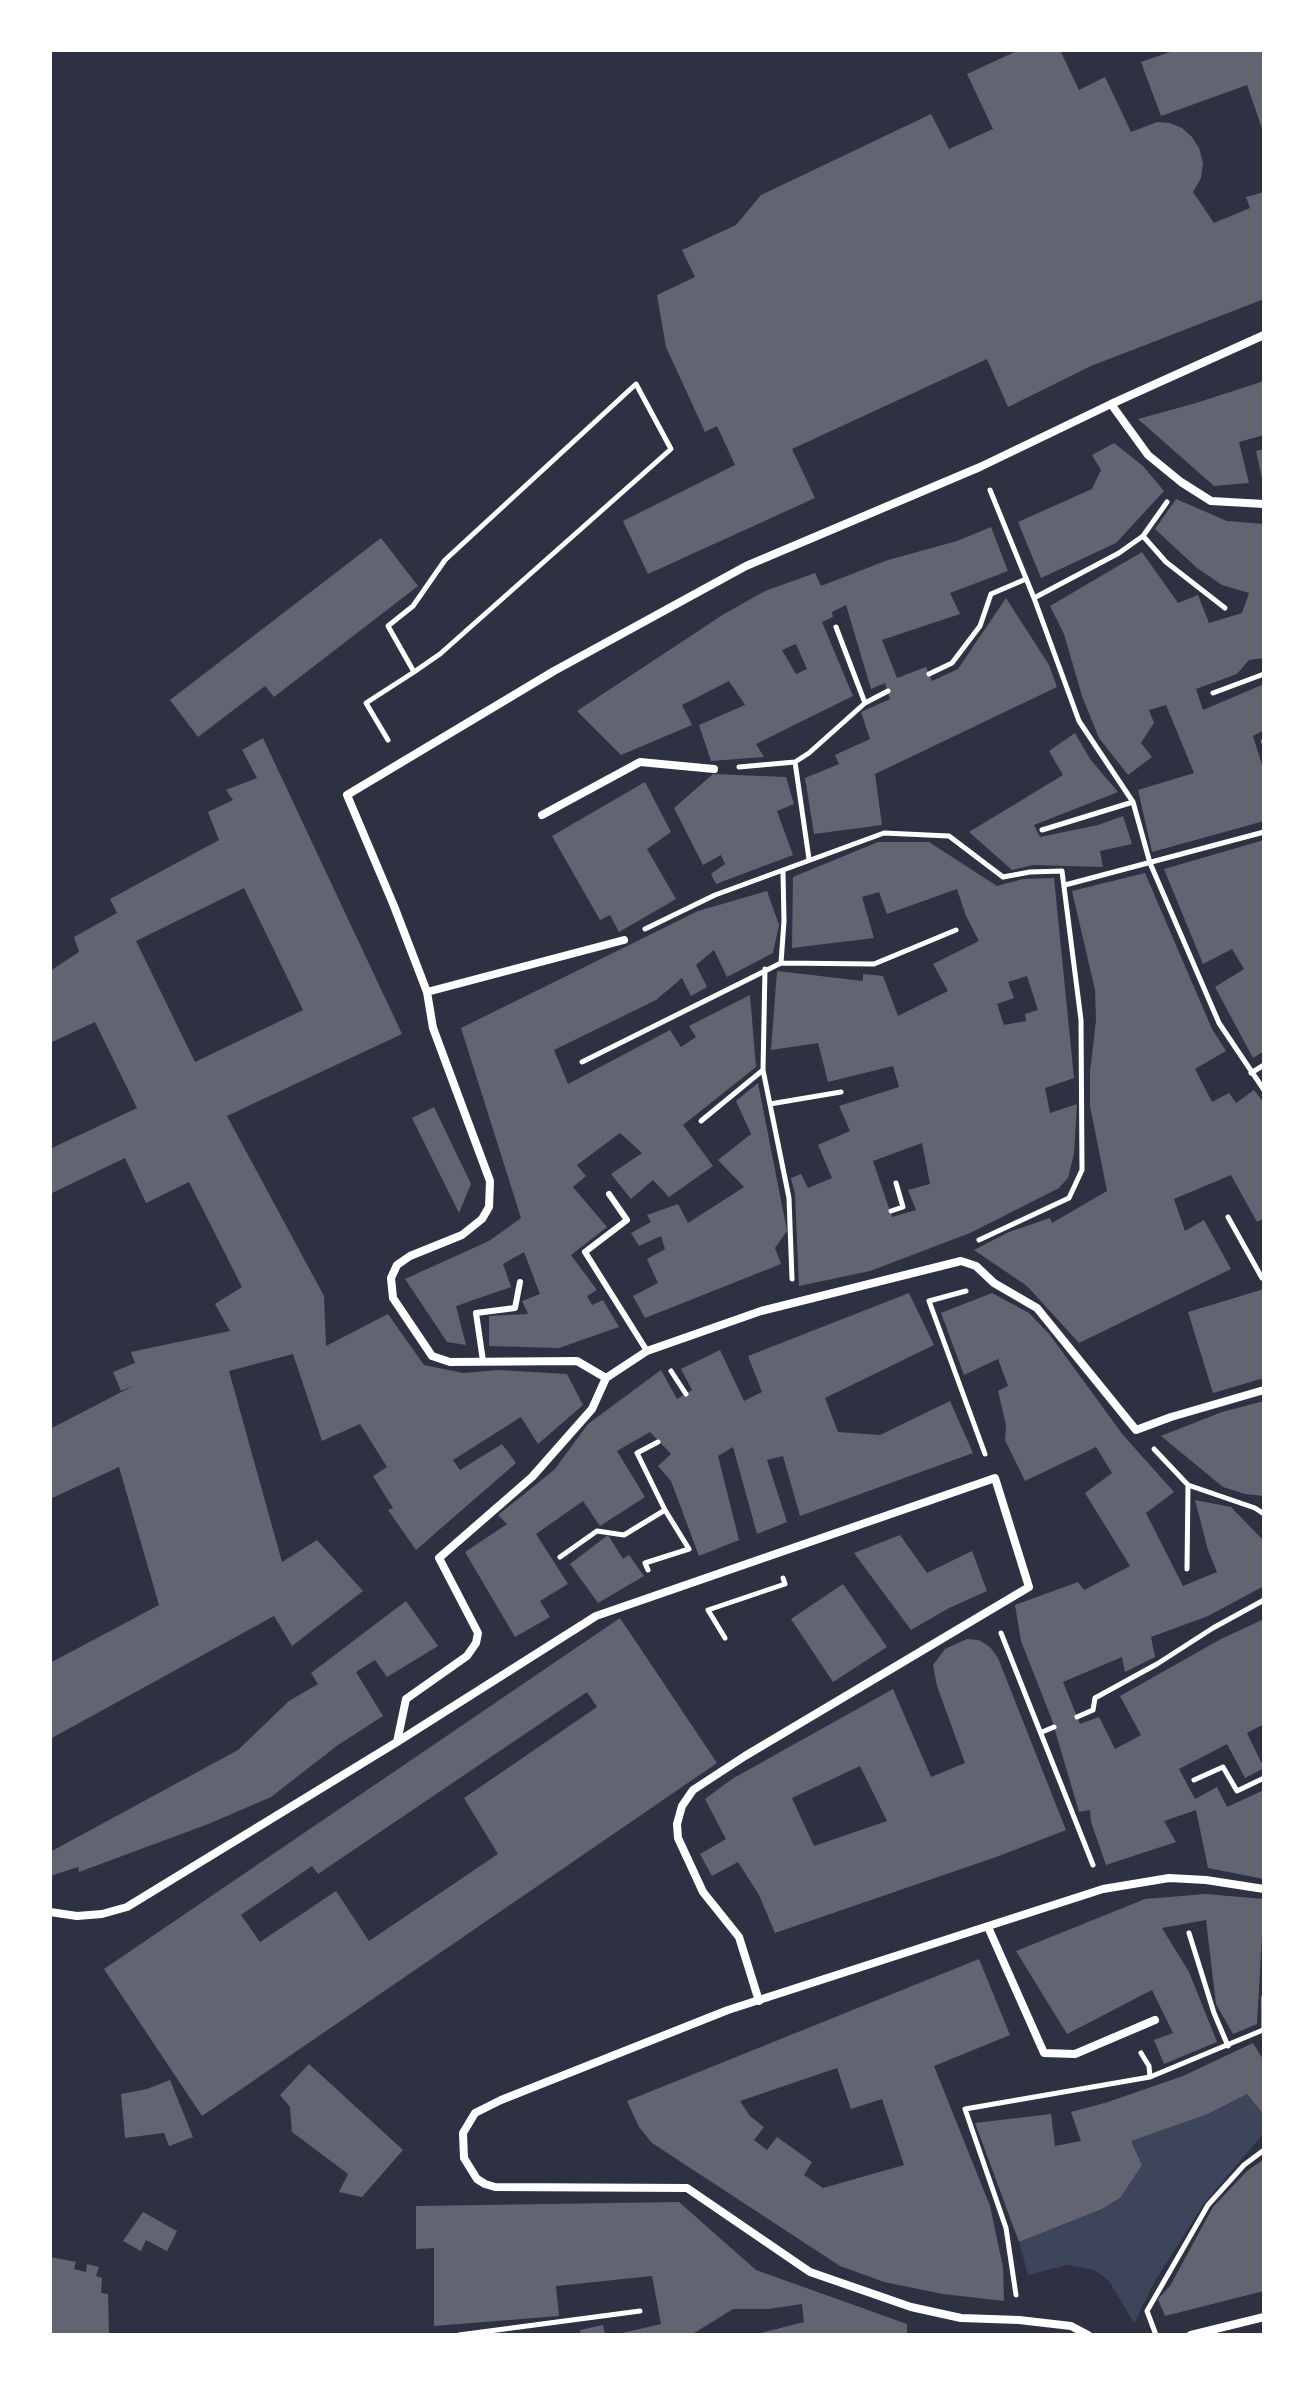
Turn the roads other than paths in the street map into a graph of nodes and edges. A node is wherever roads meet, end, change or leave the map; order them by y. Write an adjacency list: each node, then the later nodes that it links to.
1 (1264, 335): 2 (street)
2 (1111, 404): 3 (street); 7 (street)
3 (1264, 504)
4 (714, 769): 5 (street)
5 (542, 815)
6 (624, 940): 7 (street)
7 (427, 992): 11 (street)
8 (609, 1194): 10 (lane)
9 (520, 1282): 11 (lane)
10 (647, 1351): 12 (street); 13 (street)
11 (483, 1361): 12 (street)
12 (606, 1378): 14 (street)
13 (1264, 1390)
14 (397, 1742): 16 (street); 18 (street)
15 (1264, 1889): 17 (street)
16 (50, 1912)
17 (988, 1927): 18 (street); 19 (street)
18 (759, 2001): 21 (street)
19 (1155, 2020)
20 (1264, 2317): 22 (street)
21 (1088, 2335)
22 (1191, 2335)

